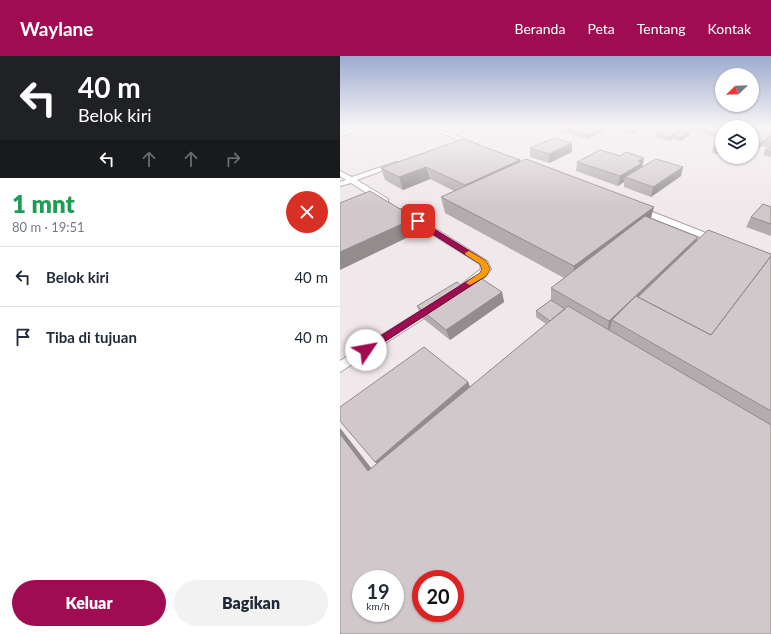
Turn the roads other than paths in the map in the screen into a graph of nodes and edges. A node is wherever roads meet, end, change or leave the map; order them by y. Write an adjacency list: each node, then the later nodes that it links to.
1 (404, 161): 3 (lane)
2 (340, 173): 3 (lane)
3 (352, 180): 4 (lane); 7 (lane)
4 (340, 184)
5 (632, 207): 6 (lane)
6 (727, 244)
7 (457, 291)
8 (444, 300): 9 (lane)
9 (340, 367)

